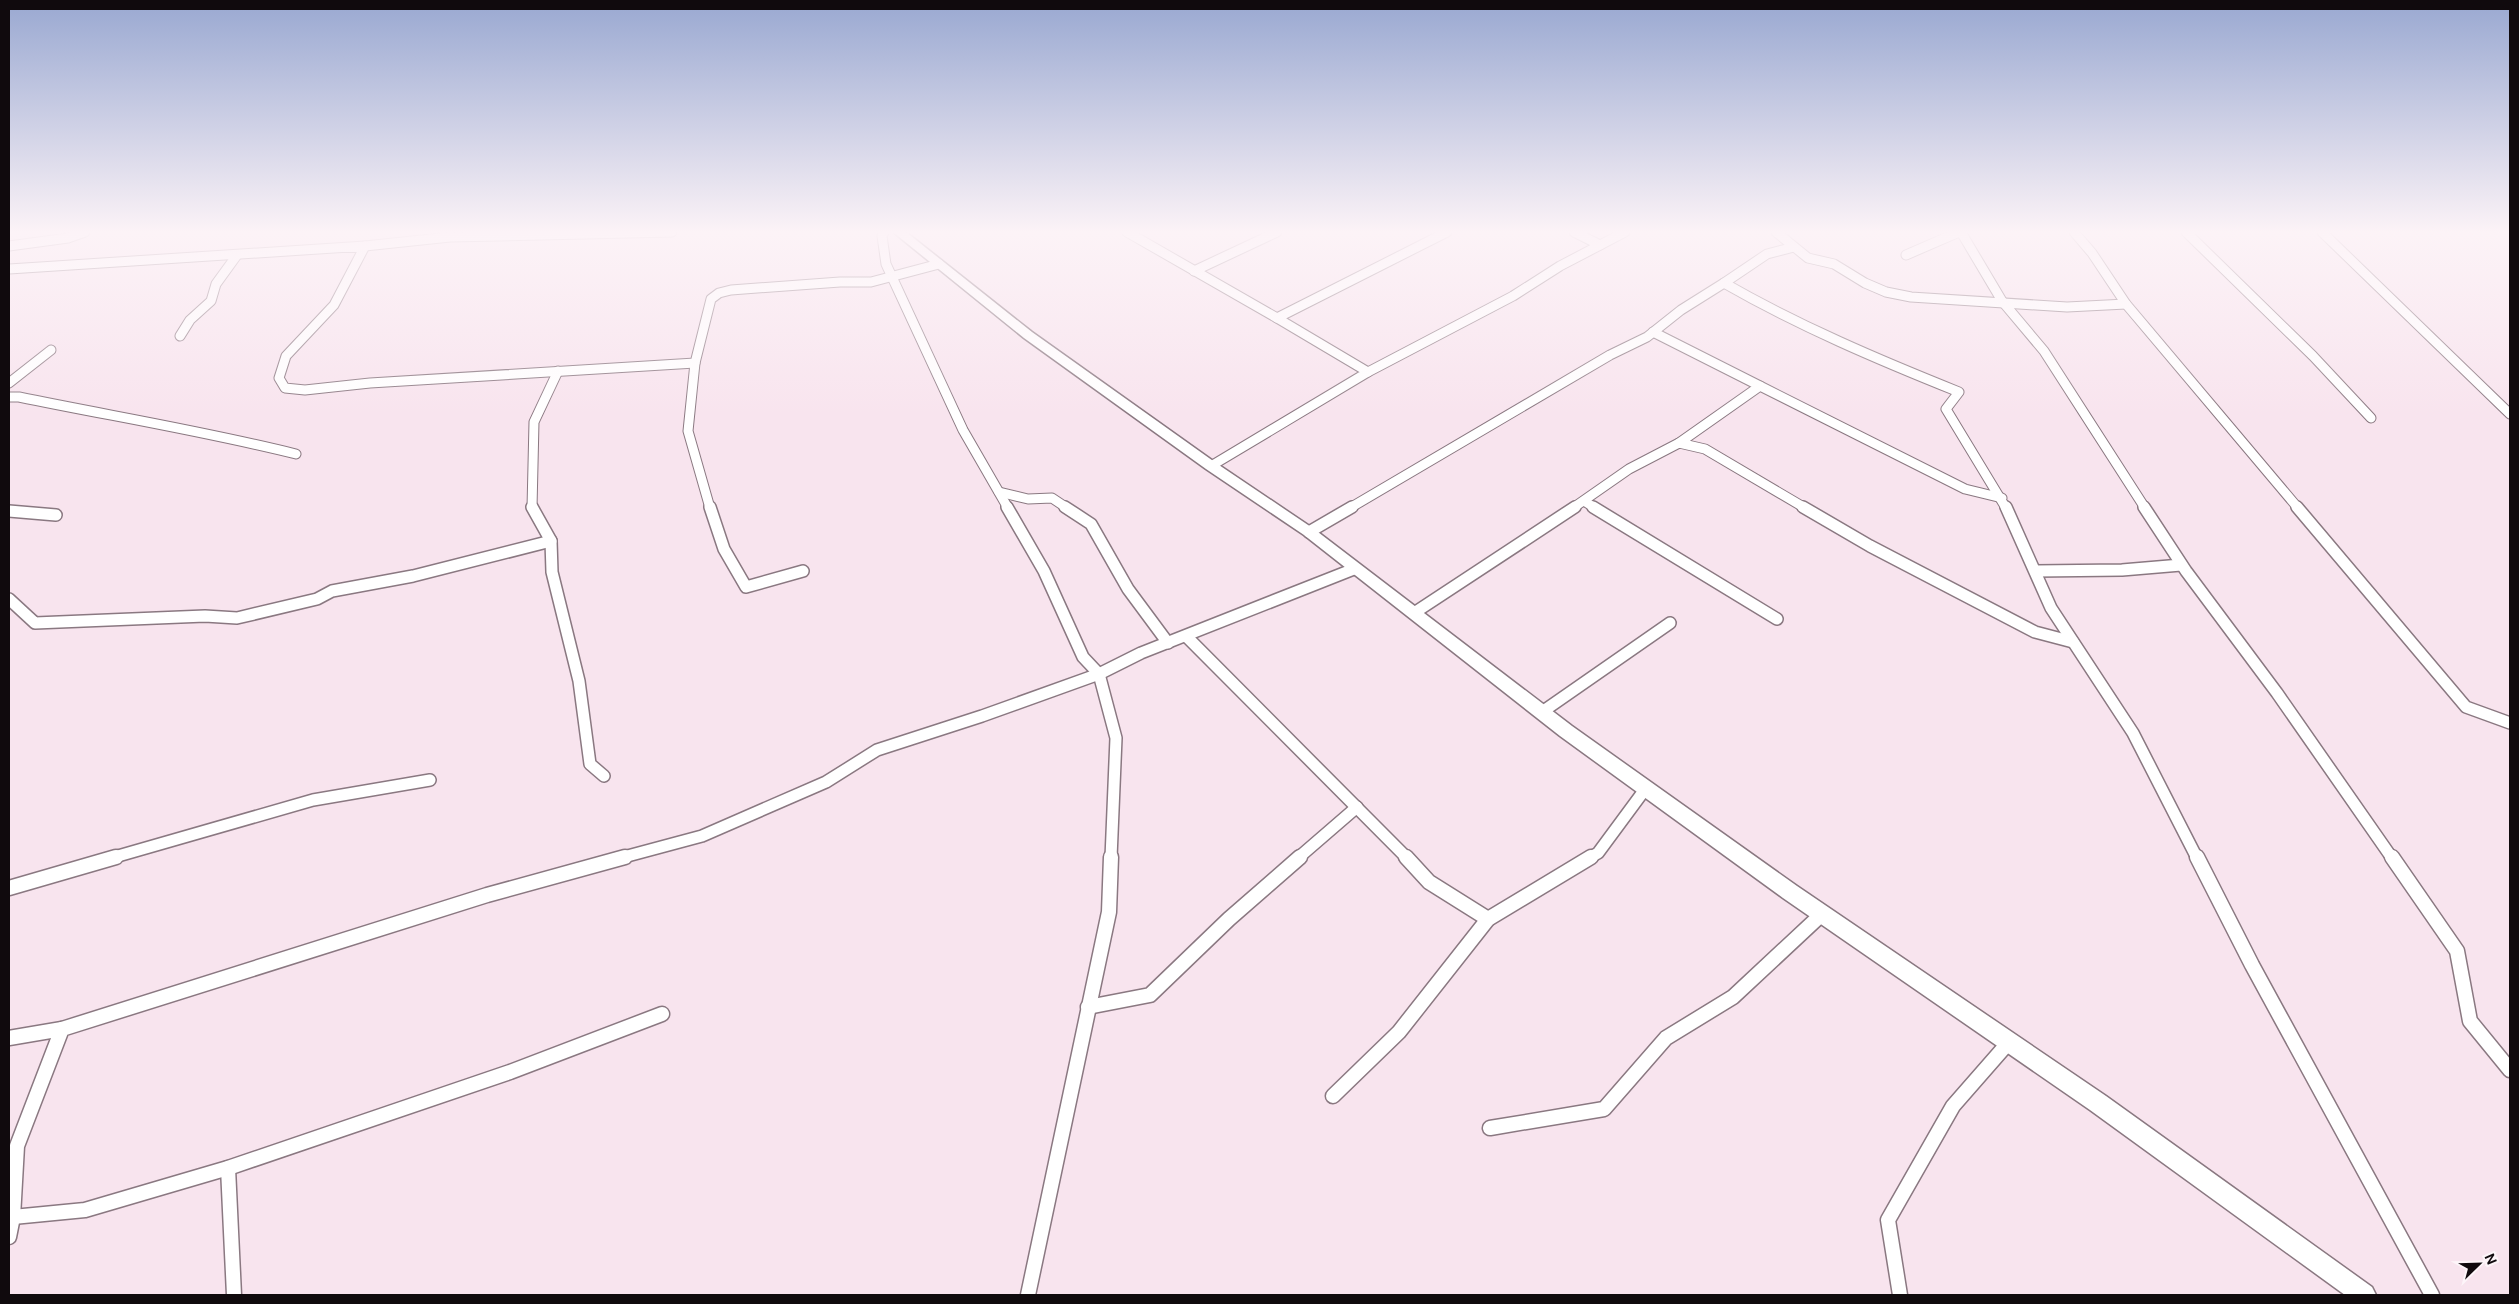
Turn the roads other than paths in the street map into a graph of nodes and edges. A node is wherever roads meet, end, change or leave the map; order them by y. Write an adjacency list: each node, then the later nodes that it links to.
1 (214, 293): 20 (street)
2 (340, 293): 23 (street)
3 (719, 293): 22 (street)
4 (899, 293): 33 (street)
5 (975, 293): 32 (street)
6 (1234, 293): 18 (street)
7 (1327, 293): 18 (street)
8 (1517, 293): 24 (street)
9 (1708, 293): 19 (street)
10 (1741, 293): 34 (street)
11 (1892, 293): 16 (street)
12 (1997, 293): 16 (street)
13 (2119, 293): 17 (street)
14 (2248, 293): 29 (street)
15 (2385, 293): 28 (street)
16 (2002, 301): 17 (street); 40 (street)
17 (2126, 304): 53 (street)
18 (1277, 318): 24 (street)
19 (1653, 332): 26 (street); 38 (street)
20 (180, 336)
21 (51, 350): 25 (street)
22 (695, 363): 23 (street); 42 (street)
23 (558, 371): 39 (street)
24 (1368, 372): 32 (street)
25 (9, 383)
26 (1760, 386): 30 (street); 34 (street)
27 (9, 396): 31 (street)
28 (2510, 414)
29 (2371, 418)
30 (1679, 443): 35 (street); 49 (street)
31 (296, 454)
32 (1211, 466): 38 (street)
33 (999, 492): 50 (street); 51 (street)
34 (2002, 498): 43 (street)
35 (1584, 501): 45 (street); 46 (street)
36 (9, 511): 37 (street)
37 (56, 516)
38 (1308, 532): 41 (street)
39 (551, 541): 44 (street); 54 (street)
40 (2182, 565): 43 (street); 66 (street)
41 (1354, 569): 45 (street); 48 (street)
42 (803, 571)
43 (2036, 571): 49 (street)
44 (9, 599)
45 (1414, 613): 52 (street)
46 (1777, 619)
47 (1670, 623): 52 (street)
48 (1186, 636): 50 (street); 57 (street)
49 (2073, 642): 76 (street)
50 (1168, 643): 51 (street)
51 (1099, 674): 61 (street); 63 (street)
52 (1542, 712): 56 (street)
53 (2510, 722)
54 (604, 776)
55 (430, 780): 58 (street)
56 (1646, 788): 59 (street); 60 (street)
57 (1357, 807): 60 (street); 61 (street)
58 (9, 888)
59 (1822, 914): 65 (street); 68 (street)
60 (1488, 919): 67 (street)
61 (1088, 1007): 73 (street)
62 (662, 1014): 69 (street)
63 (62, 1029): 64 (street); 70 (street)
64 (9, 1038)
65 (2009, 1042): 74 (street); 75 (street)
66 (2510, 1070)
67 (1333, 1096)
68 (1490, 1128)
69 (228, 1168): 70 (street); 72 (street)
70 (13, 1217): 71 (street)
71 (9, 1237)
72 (234, 1295)
73 (1028, 1295)
74 (1900, 1295)
75 (2364, 1295)
76 (2432, 1295)

